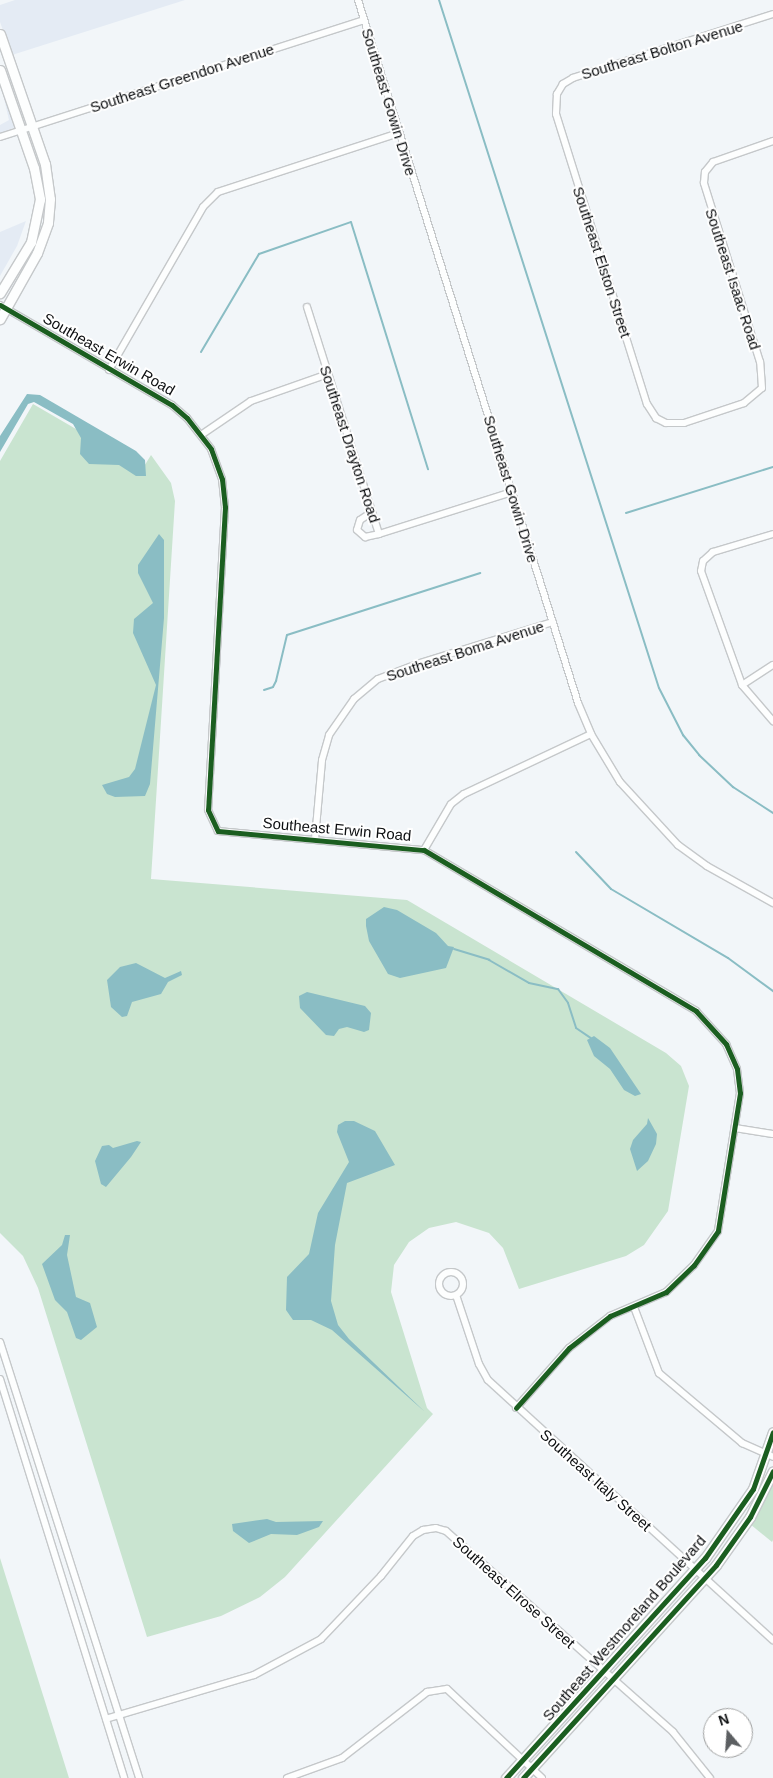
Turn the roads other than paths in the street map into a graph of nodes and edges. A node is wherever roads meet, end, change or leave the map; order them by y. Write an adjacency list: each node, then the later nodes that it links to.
1 (358, 0): 3 (street, Southeast Gowin Drive)
2 (773, 14): 6 (street, Southeast Bolton Avenue)
3 (364, 20): 7 (street, Southeast Greendon Avenue); 9 (street, Southeast Gowin Drive)
4 (0, 34): 7 (street)
5 (0, 70): 8 (street)
6 (557, 94): 18 (street, Southeast Elston Street)
7 (32, 126): 8 (street, Southeast Greendon Avenue); 13 (street)
8 (21, 130): 10 (street, Southeast Greendon Avenue); 12 (street)
9 (399, 133): 16 (street); 20 (street, Southeast Gowin Drive)
10 (0, 137)
11 (773, 141): 18 (street, Southeast Isaac Road)
12 (0, 292)
13 (3, 307): 15 (street); 16 (street, Southeast Erwin Road)
14 (308, 307): 17 (street, Southeast Drayton Road)
15 (0, 320)
16 (109, 370): 19 (street, Southeast Erwin Road)
17 (328, 374): 19 (street); 21 (street, Southeast Drayton Road)
18 (666, 423)
19 (201, 435): 29 (street, Southeast Erwin Road)
20 (512, 492): 22 (street, Southeast Drayton Road); 24 (street, Southeast Gowin Drive)
21 (372, 512): 22 (street, Southeast Drayton Road); 22 (street)
22 (379, 534)
23 (773, 534): 26 (street)
24 (552, 622): 28 (street, Southeast Gowin Drive); 29 (street, Southeast Boma Avenue)
25 (773, 665): 26 (street)
26 (742, 686): 27 (street)
27 (773, 721)
28 (590, 734): 30 (street); 31 (street, Southeast Gowin Drive)
29 (315, 839): 30 (street, Southeast Erwin Road)
30 (424, 850): 32 (street, Southeast Erwin Road)
31 (773, 903)
32 (735, 1128): 33 (street); 35 (street, Southeast Erwin Road)
33 (773, 1134)
34 (456, 1295): 38 (street, Southeast Italy Street)
35 (634, 1307): 38 (street, Southeast Erwin Road); 40 (street)
36 (0, 1342): 41 (street)
37 (0, 1379): 42 (street)
38 (516, 1408): 44 (street, Southeast Italy Street)
39 (773, 1432): 40 (street, Southeast Westmoreland Boulevard)
40 (770, 1456): 44 (street, Southeast Westmoreland Boulevard)
41 (39, 1464): 42 (street); 46 (street)
42 (28, 1468): 47 (street)
43 (773, 1471): 45 (street, Southeast Westmoreland Boulevard)
44 (695, 1570): 45 (street, Southeast Italy Street); 49 (street, Southeast Westmoreland Boulevard)
45 (704, 1577): 48 (street, Southeast Italy Street); 50 (street, Southeast Westmoreland Boulevard)
46 (78, 1588): 47 (street); 51 (street)
47 (67, 1592): 52 (street)
48 (773, 1640)
49 (604, 1672): 50 (street, Southeast Elrose Street); 51 (street, Southeast Elrose Street); 53 (street, Southeast Westmoreland Boulevard)
50 (612, 1679): 54 (street, Southeast Westmoreland Boulevard); 61 (street, Southeast Elrose Street)
51 (119, 1715): 52 (street); 56 (street)
52 (106, 1719): 55 (street)
53 (523, 1761): 54 (street); 57 (street); 58 (street, Southeast Westmoreland Boulevard)
54 (531, 1770): 59 (street, Southeast Westmoreland Boulevard); 60 (street)
55 (124, 1778)
56 (139, 1778)
57 (287, 1778)
58 (506, 1778)
59 (523, 1778)
60 (542, 1778)
61 (710, 1778)

